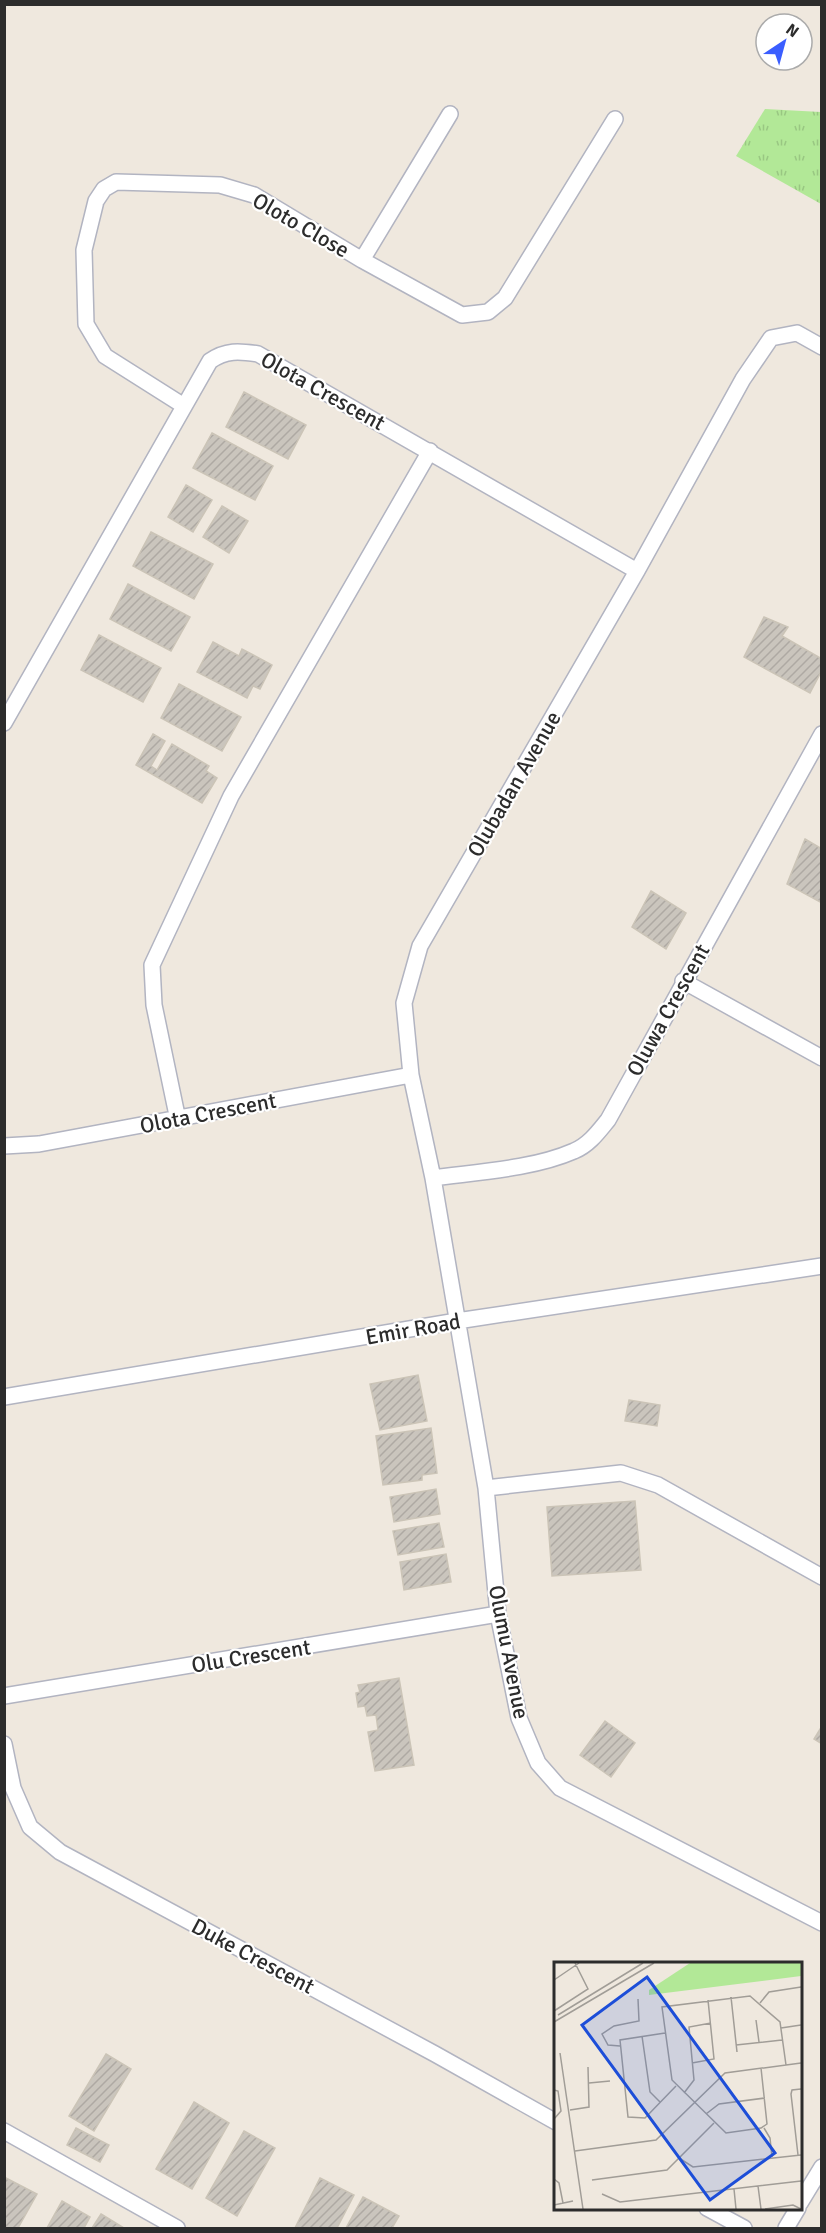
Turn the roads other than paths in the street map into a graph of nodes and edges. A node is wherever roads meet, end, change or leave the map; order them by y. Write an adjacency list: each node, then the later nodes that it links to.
1 (450, 114): 3 (street)
2 (615, 119): 3 (street, Oloto Close)
3 (362, 260): 5 (street, Oloto Close)
4 (822, 346): 7 (street, Olubadan Avenue)
5 (184, 406): 6 (street, Olota Crescent); 8 (street, Olota Crescent)
6 (430, 451): 7 (street, Olota Crescent); 13 (street)
7 (637, 572): 12 (street, Olubadan Avenue)
8 (4, 723)
9 (822, 734): 10 (street, Oluwa Crescent)
10 (683, 981): 11 (street); 15 (street, Oluwa Crescent)
11 (822, 1058)
12 (411, 1075): 13 (street, Olota Crescent); 15 (street, Olubadan Avenue)
13 (178, 1119): 14 (street, Olota Crescent)
14 (4, 1146)
15 (433, 1178): 17 (street, Olubadan Avenue)
16 (822, 1266): 17 (street, Emir Road)
17 (457, 1321): 18 (street, Emir Road); 19 (street, Olumu Avenue)
18 (4, 1397)
19 (486, 1488): 20 (street); 21 (street, Olumu Avenue)
20 (822, 1577)
21 (498, 1614): 22 (street, Olu Crescent); 24 (street, Olumu Avenue)
22 (4, 1696)
23 (4, 1744): 25 (street, Duke Crescent)
24 (822, 1923)
25 (554, 2121)
26 (4, 2131): 31 (street)
27 (822, 2167): 28 (street)
28 (802, 2202)
29 (709, 2209): 32 (street)
30 (797, 2209): 33 (street)
31 (177, 2229)
32 (744, 2229)
33 (786, 2229)

